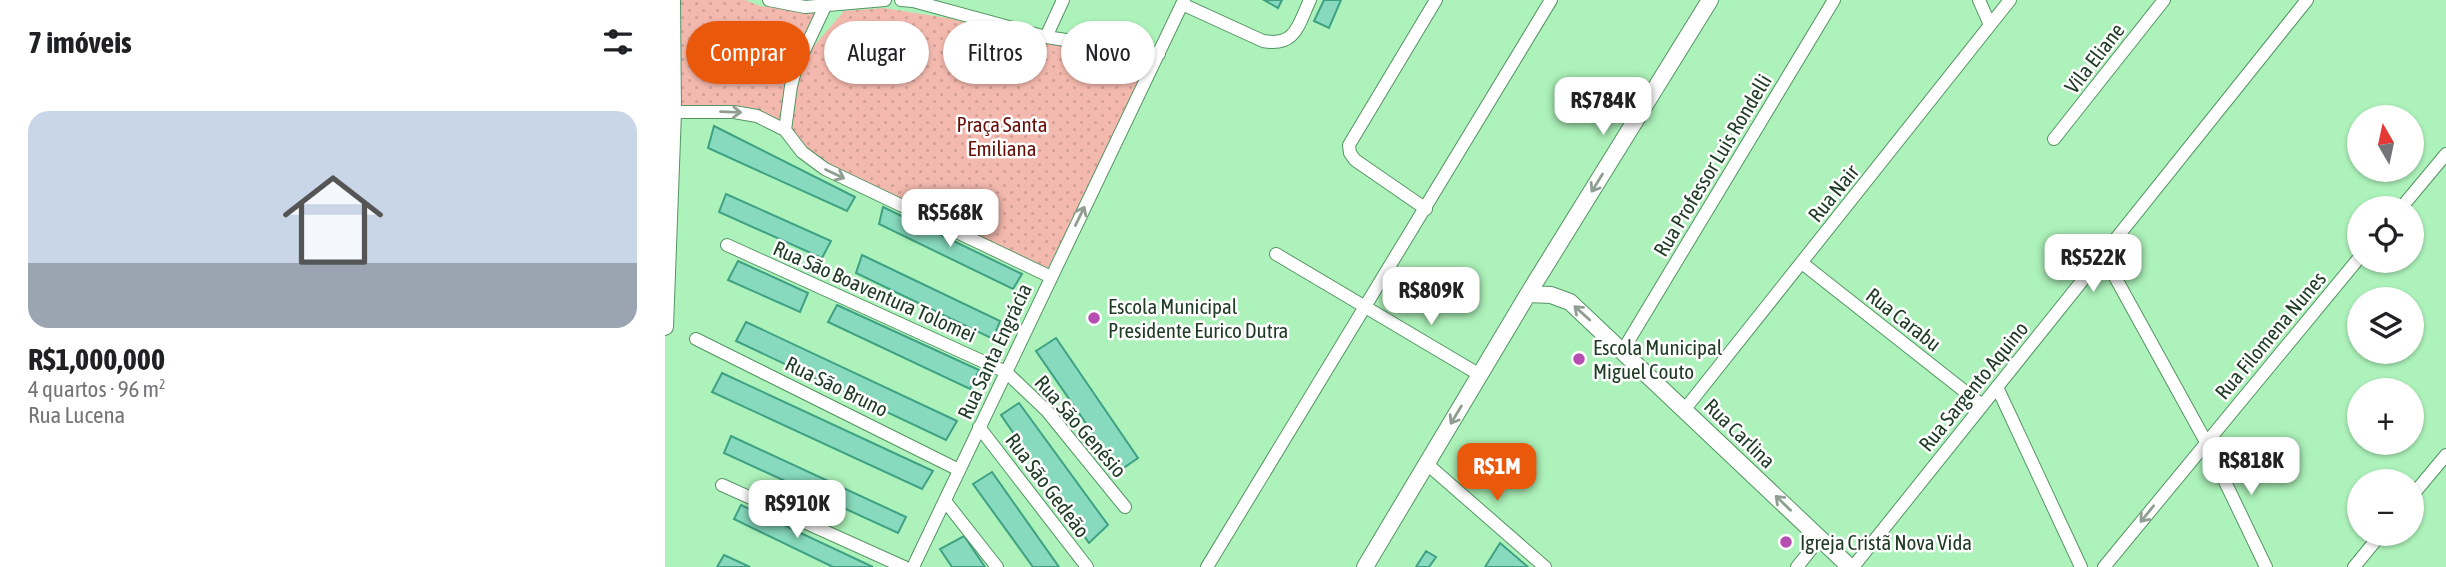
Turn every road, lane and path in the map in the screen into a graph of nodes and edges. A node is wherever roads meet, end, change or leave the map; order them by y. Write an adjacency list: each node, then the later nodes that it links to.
1 (672, 0): 20 (street)
2 (769, 0): 16 (street)
3 (885, 0): 16 (street)
4 (901, 0): 17 (street)
5 (1063, 0): 21 (street)
6 (1310, 0): 15 (street)
7 (1436, 0): 30 (street)
8 (1551, 0): 30 (street)
9 (1710, 0): 37 (street, one-way to 37)
10 (1834, 0): 41 (street, Rua Professor Luis Rondelli)
11 (1979, 0): 19 (street)
12 (2010, 0): 19 (street, Rua Nair)
13 (2164, 0): 27 (street, Vila Eliane)
14 (2307, 0): 33 (street, Rua Sargento Aquino)
15 (1183, 2): 23 (street, Rua Santa Engrácia)
16 (827, 3): 26 (street)
17 (946, 5): 18 (street)
18 (996, 21)
19 (1990, 25): 34 (street, Rua Nair)
20 (668, 28): 24 (street)
21 (1047, 35)
22 (1047, 37): 23 (street)
23 (1159, 54): 36 (street, Rua Santa Engrácia, one-way to 23)
24 (668, 64): 25 (street)
25 (673, 112): 26 (street, one-way to 26); 39 (street)
26 (785, 130): 36 (street, one-way to 36)
27 (2054, 139)
28 (2446, 154): 29 (street)
29 (2411, 196)
30 (1426, 209): 38 (street)
31 (727, 245): 42 (street, Rua São Boaventura Tolomei)
32 (1276, 254): 38 (street)
33 (2103, 255): 44 (street, Rua Sargento Aquino); 48 (street)
34 (1802, 263): 45 (street, Rua Carabu); 46 (street, Rua Nair)
35 (2347, 272): 48 (street, Rua Filomena Nunes)
36 (1051, 277): 42 (street, Rua Santa Engrácia)
37 (1528, 293): 41 (street, Rua Carlina, one-way to 37); 43 (street)
38 (1366, 308): 43 (street); 62 (street)
39 (665, 327)
40 (696, 339): 51 (street, Rua São Bruno)
41 (1623, 350): 46 (street, Rua Carlina)
42 (1006, 372): 47 (street, Rua Santa Engrácia); 55 (street, Rua São Genésio)
43 (1480, 375): 50 (street, one-way to 50)
44 (1997, 387): 45 (street, Rua Sargento Aquino); 67 (street)
45 (1982, 405): 66 (street, Rua Sargento Aquino)
46 (1685, 409): 56 (street, Rua Carlina, one-way to 46)
47 (979, 427): 51 (street, Rua Santa Engrácia); 61 (street, Rua São Gedeão)
48 (2206, 442): 68 (street, Rua Filomena Nunes, one-way to 68); 69 (street)
49 (2446, 455): 52 (street)
50 (1427, 464): 63 (street); 64 (street)
51 (960, 470): 54 (street, Rua Santa Engrácia)
52 (2424, 481)
53 (722, 485): 58 (street)
54 (945, 501): 59 (street, Rua Santa Engrácia); 60 (street)
55 (1125, 508)
56 (1819, 538): 65 (street); 66 (street, Rua Carlina)
57 (2372, 546): 70 (street)
58 (904, 567)
59 (913, 567)
60 (997, 567)
61 (1087, 567)
62 (1207, 567)
63 (1364, 567)
64 (1545, 567)
65 (1797, 567)
66 (1851, 567)
67 (2081, 567)
68 (2103, 567)
69 (2266, 567)
70 (2354, 567)

